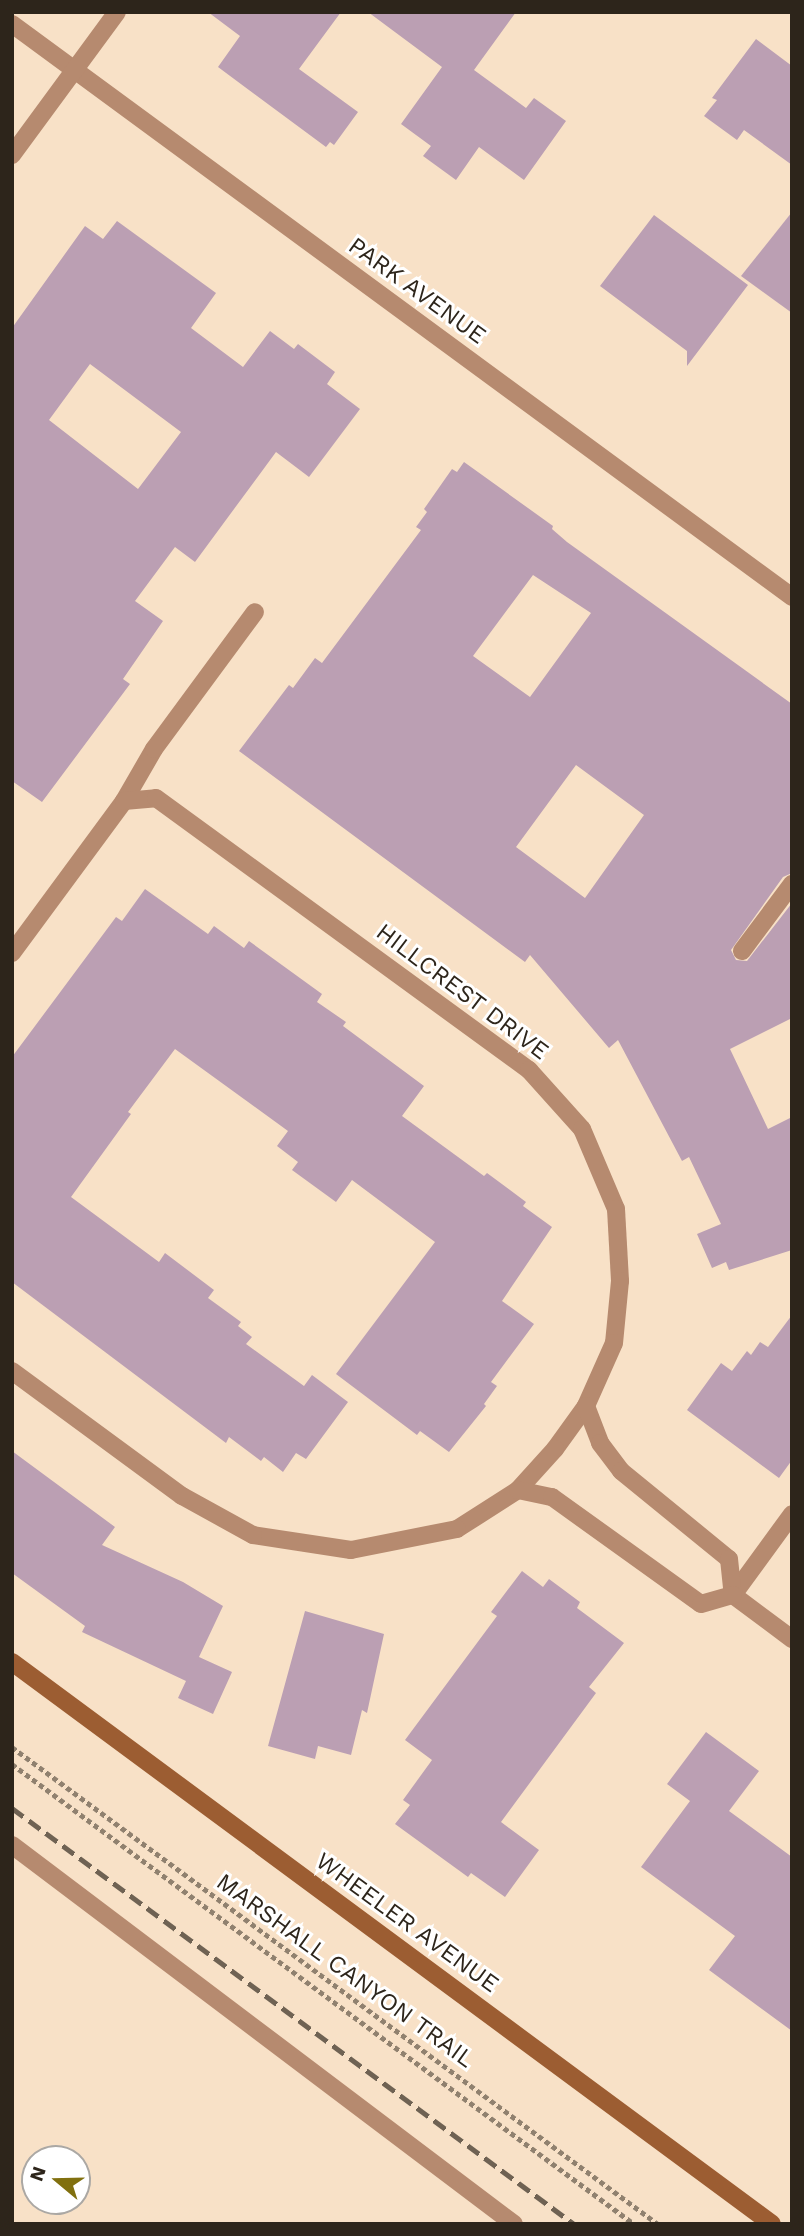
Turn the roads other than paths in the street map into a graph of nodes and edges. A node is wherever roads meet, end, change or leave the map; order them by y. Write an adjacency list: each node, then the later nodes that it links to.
1 (117, 12): 3 (street)
2 (12, 24): 3 (street, PARK AVENUE)
3 (75, 70): 4 (street); 5 (street, PARK AVENUE)
4 (12, 155)
5 (792, 597)
6 (255, 612): 7 (street)
7 (124, 801): 10 (street); 12 (street, HILLCREST DRIVE)
8 (792, 884): 9 (street)
9 (742, 951)
10 (12, 953)
11 (12, 1371): 13 (street, HILLCREST DRIVE)
12 (586, 1406): 13 (street, HILLCREST DRIVE); 15 (street)
13 (518, 1490): 15 (street)
14 (792, 1514): 15 (street)
15 (733, 1595): 16 (street)
16 (792, 1639)
17 (12, 1662): 20 (main road, WHEELER AVENUE)
18 (12, 1845): 19 (street)
19 (514, 2224)
20 (772, 2224)

